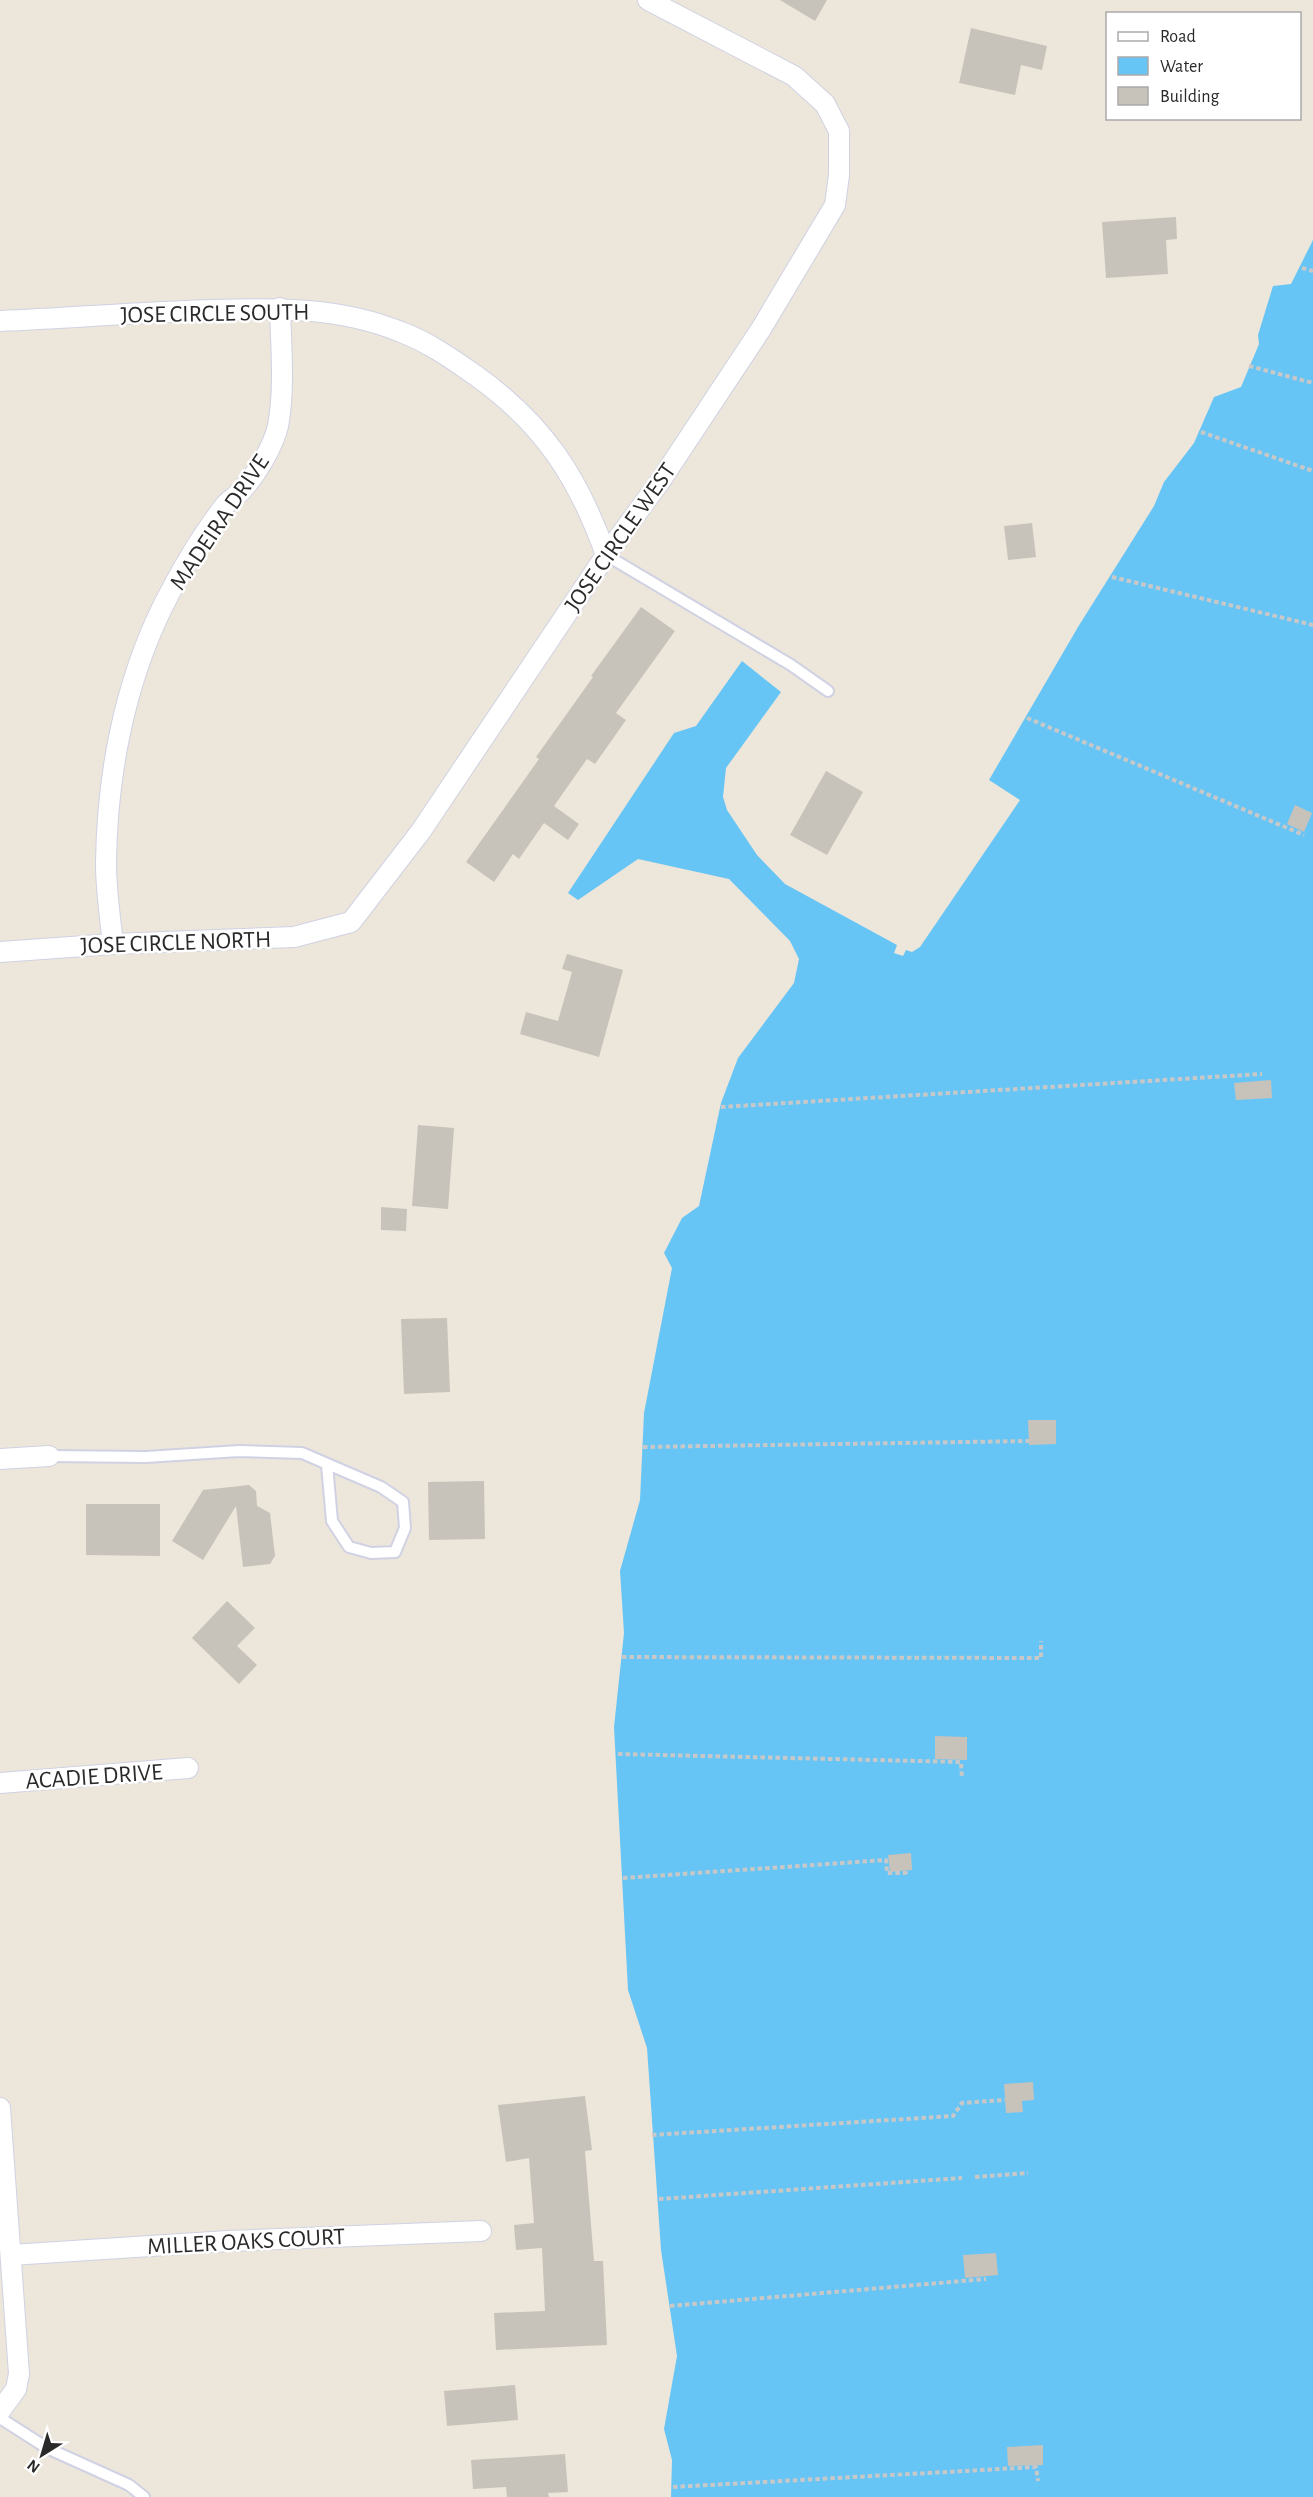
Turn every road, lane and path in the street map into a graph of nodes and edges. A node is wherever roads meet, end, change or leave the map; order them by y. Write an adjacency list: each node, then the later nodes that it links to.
1 (648, 0): 10 (street, JOSE CIRCLE WEST)
2 (1302, 268): 3 (path)
3 (1313, 271)
4 (280, 308): 5 (street, JOSE CIRCLE SOUTH); 10 (street, JOSE CIRCLE SOUTH); 17 (street, MADEIRA DRIVE)
5 (0, 321)
6 (1249, 366): 7 (path)
7 (1313, 383)
8 (1201, 432): 9 (path)
9 (1313, 471)
10 (606, 555): 13 (lane); 16 (street, JOSE CIRCLE WEST)
11 (1112, 576): 12 (path)
12 (1313, 625)
13 (828, 690)
14 (1027, 718): 15 (path)
15 (1304, 835)
16 (351, 922): 17 (street, JOSE CIRCLE NORTH)
17 (113, 944): 18 (street, JOSE CIRCLE NORTH)
18 (0, 952)
19 (1262, 1074): 20 (path)
20 (721, 1107)
21 (1029, 1441): 22 (path)
22 (643, 1447)
23 (49, 1456): 24 (street); 25 (lane)
24 (0, 1459)
25 (327, 1465): 25 (lane)
26 (1041, 1641): 27 (path)
27 (622, 1657)
28 (618, 1754): 30 (path)
29 (188, 1768): 31 (street, ACADIE DRIVE)
30 (962, 1779)
31 (0, 1783)
32 (906, 1877): 33 (path)
33 (623, 1878)
34 (1005, 2100): 36 (path)
35 (0, 2108): 42 (street)
36 (652, 2135)
37 (1028, 2173): 38 (path)
38 (975, 2177)
39 (962, 2178): 40 (path)
40 (659, 2199)
41 (481, 2231): 42 (street, MILLER OAKS COURT)
42 (11, 2255): 45 (street)
43 (986, 2279): 44 (path)
44 (670, 2306)
45 (0, 2413): 48 (lane)
46 (1038, 2481): 47 (path)
47 (673, 2487)
48 (144, 2497)

